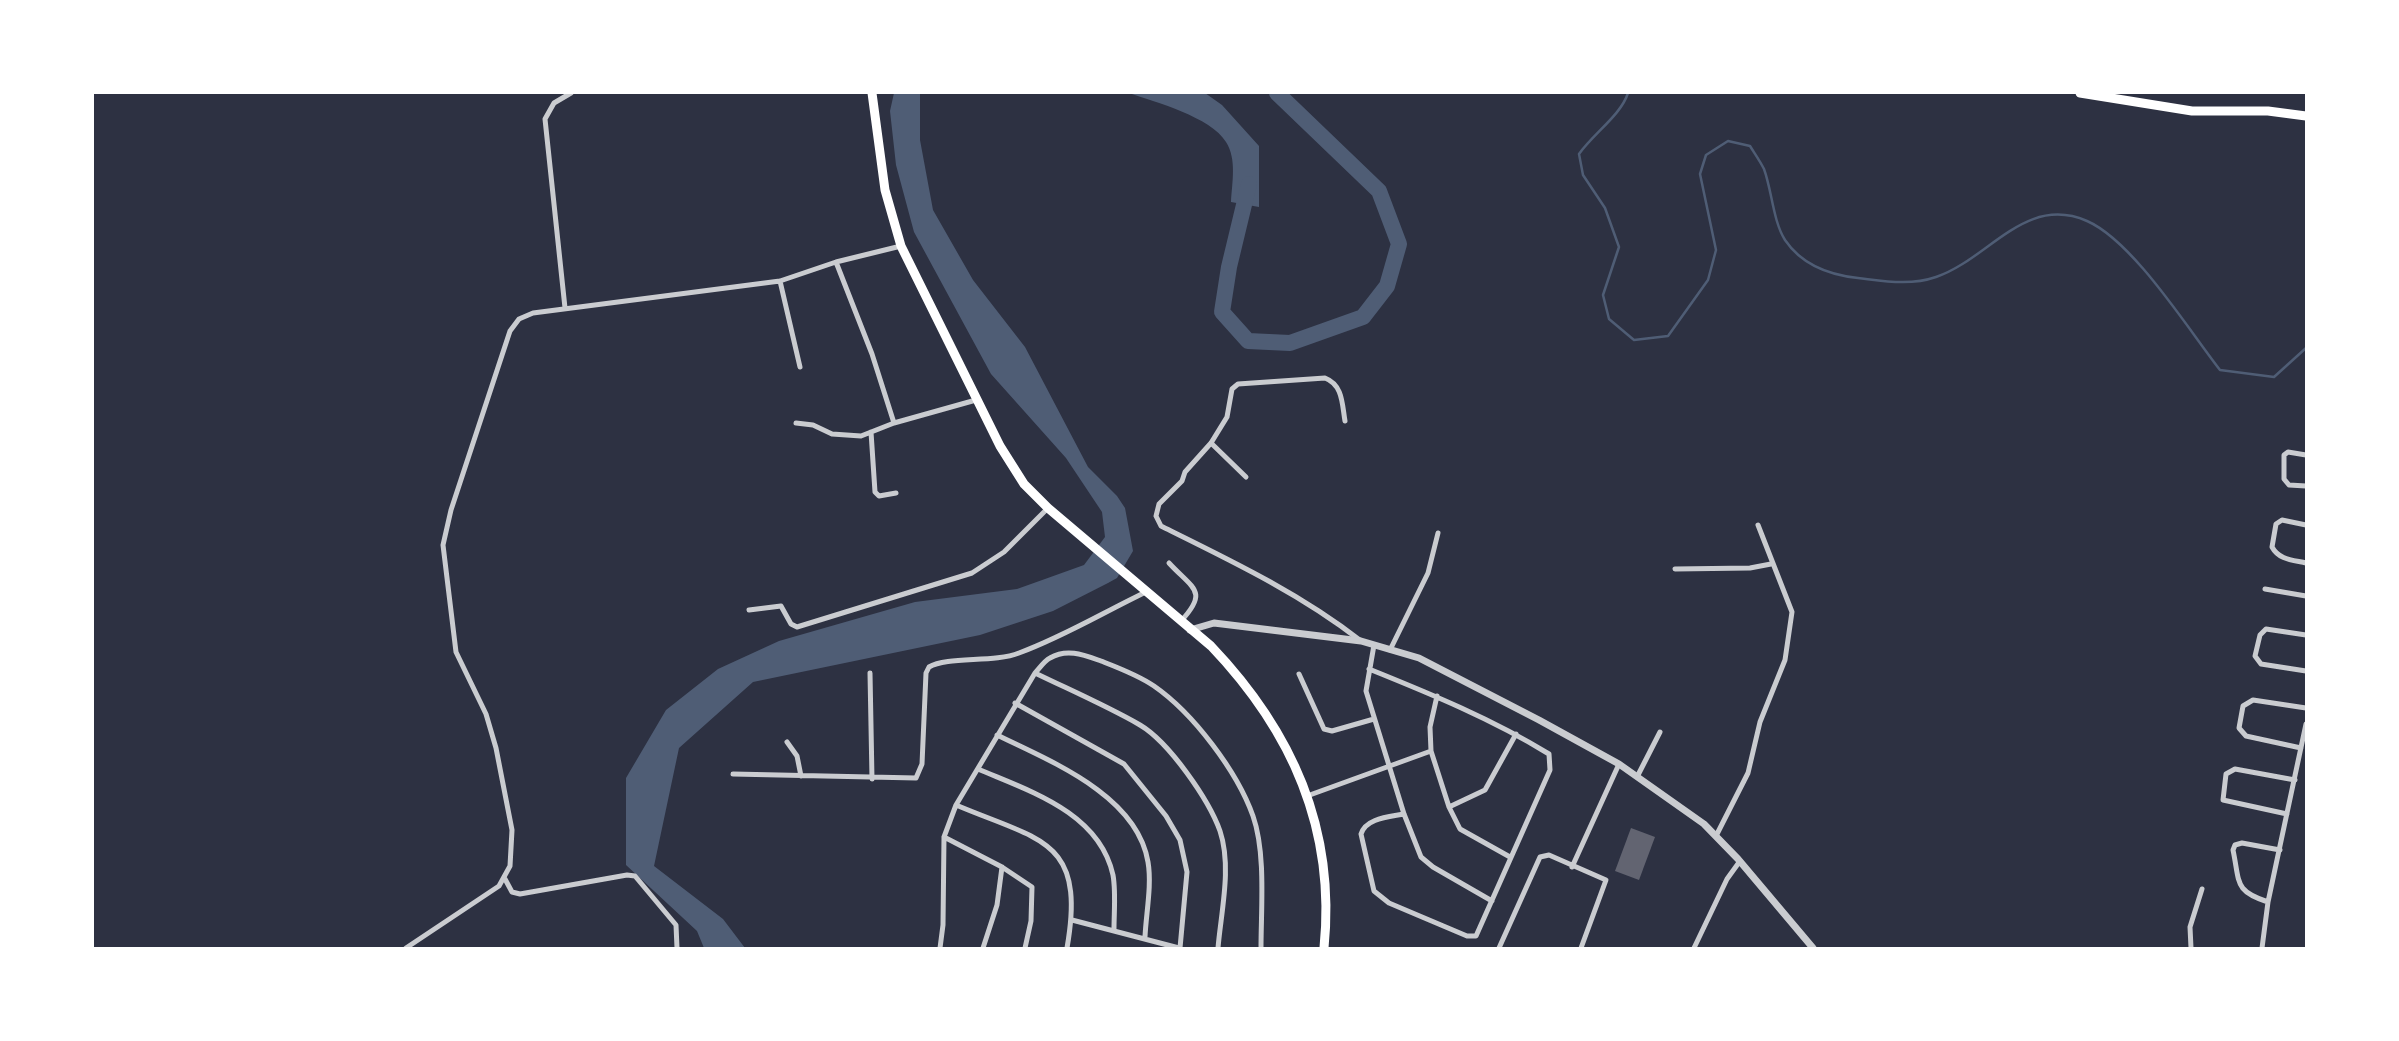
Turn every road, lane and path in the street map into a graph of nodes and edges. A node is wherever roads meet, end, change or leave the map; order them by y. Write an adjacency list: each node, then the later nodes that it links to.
1 (571, 93): 8 (street)
2 (872, 93): 5 (main road)
3 (2080, 93): 4 (main road)
4 (2306, 116)
5 (901, 246): 6 (street); 10 (main road)
6 (836, 262): 7 (street); 13 (street)
7 (780, 281): 8 (street); 9 (street)
8 (565, 307): 74 (street)
9 (800, 367)
10 (976, 400): 13 (street); 20 (main road)
11 (1345, 421): 15 (street)
12 (796, 423): 14 (street)
13 (894, 423): 14 (street)
14 (871, 432): 19 (street)
15 (1211, 443): 17 (street); 35 (street)
16 (2306, 455): 18 (street)
17 (1246, 477)
18 (2306, 486)
19 (897, 493)
20 (1048, 508): 29 (main road); 31 (street)
21 (2306, 525): 25 (street)
22 (1758, 526): 26 (street)
23 (1438, 533): 37 (street)
24 (1169, 563): 32 (street)
25 (2306, 563)
26 (1771, 564): 27 (street); 67 (street)
27 (1675, 569)
28 (2265, 589): 30 (street)
29 (1146, 592): 32 (main road); 60 (street)
30 (2306, 596)
31 (749, 610)
32 (1181, 621): 33 (main road)
33 (1191, 629): 35 (street); 62 (main road)
34 (2306, 635): 39 (street)
35 (1361, 641): 36 (street)
36 (1374, 645): 37 (street); 38 (street)
37 (1390, 650): 54 (street)
38 (1368, 669): 43 (street); 46 (street)
39 (2306, 671)
40 (870, 673): 60 (street)
41 (1035, 673): 44 (street); 88 (street); 89 (street)
42 (1299, 674): 46 (street)
43 (1437, 696): 49 (street); 53 (street)
44 (1015, 703): 50 (street); 87 (street)
45 (2306, 708): 52 (street)
46 (1374, 719): 55 (street)
47 (2306, 724): 52 (street)
48 (1660, 732): 59 (street)
49 (1516, 734): 64 (street); 70 (street)
50 (998, 735): 56 (street); 80 (street)
51 (787, 742): 58 (street)
52 (2301, 748): 61 (street)
53 (1431, 751): 55 (street); 64 (street)
54 (1619, 764): 59 (street); 73 (street)
55 (1391, 766): 62 (street); 65 (street)
56 (978, 769): 63 (street); 79 (street)
57 (733, 774): 58 (street)
58 (801, 776): 60 (street)
59 (1637, 777): 67 (street)
60 (872, 779)
61 (2295, 780): 66 (street); 66 (street)
62 (1307, 796): 90 (main road)
63 (956, 805): 68 (street); 78 (street)
64 (1449, 807): 70 (street)
65 (1404, 814): 76 (street); 76 (street)
66 (2287, 814): 69 (street)
67 (1716, 836): 71 (street)
68 (944, 837): 72 (street); 83 (street)
69 (2280, 850): 77 (street); 77 (street)
70 (1510, 857): 76 (street)
71 (1740, 861): 93 (street); 94 (street)
72 (1002, 867): 84 (street); 85 (street)
73 (1572, 867): 91 (street); 92 (street)
74 (505, 878): 81 (street); 82 (street)
75 (2202, 889): 95 (street)
76 (1492, 901)
77 (2268, 902): 96 (street)
78 (1072, 920): 79 (street); 86 (street)
79 (1114, 929): 80 (street)
80 (1145, 937): 87 (street)
81 (406, 948)
82 (677, 948)
83 (940, 948)
84 (983, 948)
85 (1025, 948)
86 (1066, 948)
87 (1180, 948)
88 (1218, 948)
89 (1261, 948)
90 (1324, 948)
91 (1499, 948)
92 (1581, 948)
93 (1694, 948)
94 (1813, 948)
95 (2191, 948)
96 (2262, 948)

